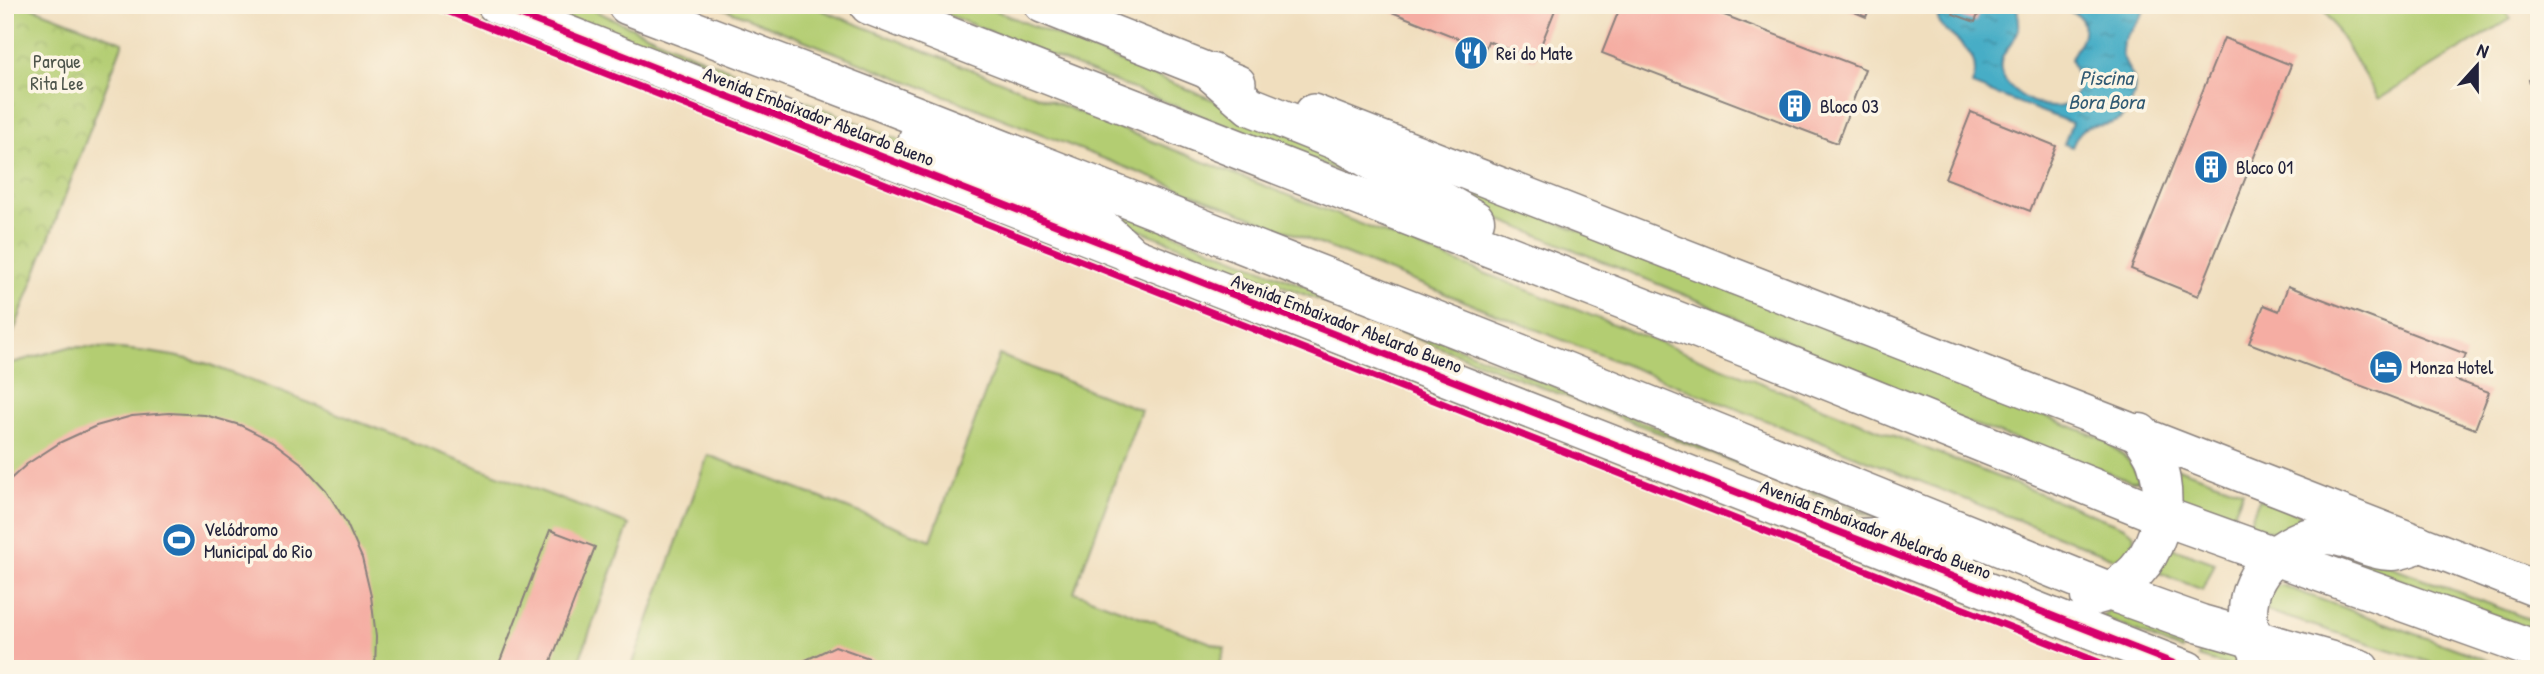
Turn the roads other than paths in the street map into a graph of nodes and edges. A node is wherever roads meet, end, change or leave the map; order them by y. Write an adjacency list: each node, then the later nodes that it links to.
1 (495, 5): 6 (main road, Avenida Embaixador Abelardo Bueno)
2 (869, 5): 7 (highway)
3 (1042, 5): 5 (main road)
4 (632, 7): 6 (highway); 14 (highway, Avenida Embaixador Abelardo Bueno)
5 (1212, 73): 7 (highway); 8 (main road)
6 (1132, 256): 10 (main road, Avenida Embaixador Abelardo Bueno)
7 (1762, 354): 9 (highway)
8 (2140, 433): 9 (highway); 11 (main road)
9 (2163, 516): 12 (highway); 14 (highway)
10 (1857, 538): 14 (highway); 17 (main road, Avenida Embaixador Abelardo Bueno)
11 (2418, 544): 12 (highway); 13 (main road)
12 (2275, 556): 15 (highway); 16 (highway)
13 (2539, 590)
14 (2109, 591): 16 (highway, Avenida Embaixador Abelardo Bueno)
15 (2539, 651)
16 (2260, 654): 18 (highway, Avenida Embaixador Abelardo Bueno)
17 (2188, 669)
18 (2360, 669)

